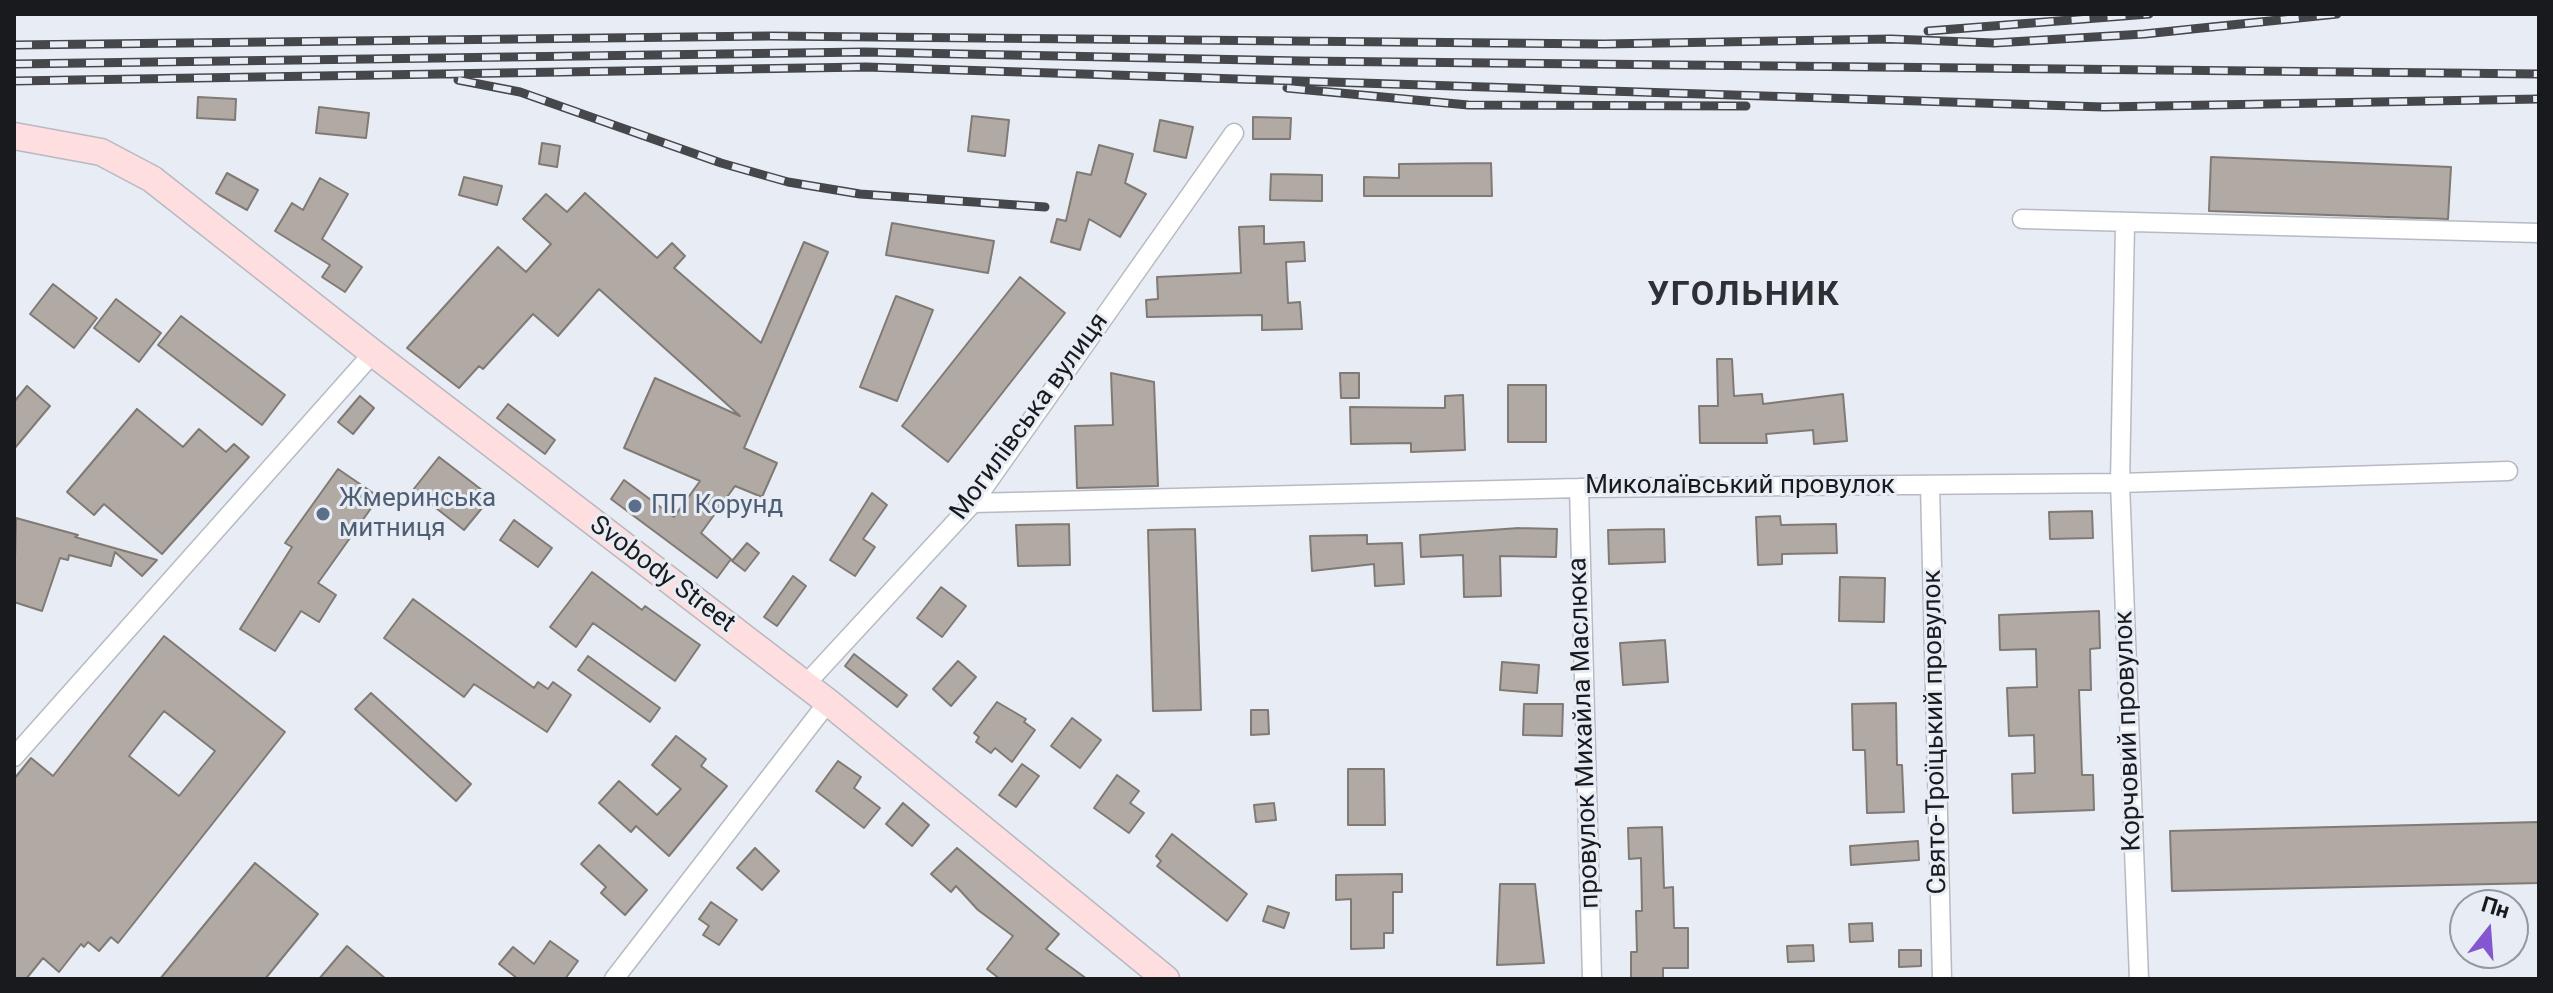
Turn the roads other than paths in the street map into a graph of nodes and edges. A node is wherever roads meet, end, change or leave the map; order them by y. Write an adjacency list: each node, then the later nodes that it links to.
1 (1234, 133): 11 (street, Могилівська вулиця)
2 (14, 136): 6 (street, Svobody Street)
3 (2022, 219): 4 (street)
4 (2125, 224): 5 (street); 8 (street, Корчовий провулок)
5 (2539, 233)
6 (373, 353): 12 (street, Svobody Street); 14 (street)
7 (2508, 471): 8 (street, Миколаївський провулок)
8 (2120, 483): 9 (street, Миколаївський провулок); 19 (street, Корчовий провулок)
9 (1930, 485): 10 (street, Миколаївський провулок); 18 (street, Свято-Троїцький провулок)
10 (1579, 488): 11 (street, Миколаївський провулок); 17 (street, провулок Михайла Маслюка)
11 (973, 503): 12 (street, Могилівська вулиця)
12 (805, 685): 13 (street, Svobody Street)
13 (828, 702): 15 (street); 16 (street, Svobody Street)
14 (14, 757)
15 (614, 979)
16 (1166, 979)
17 (1592, 979)
18 (1942, 979)
19 (2139, 979)

